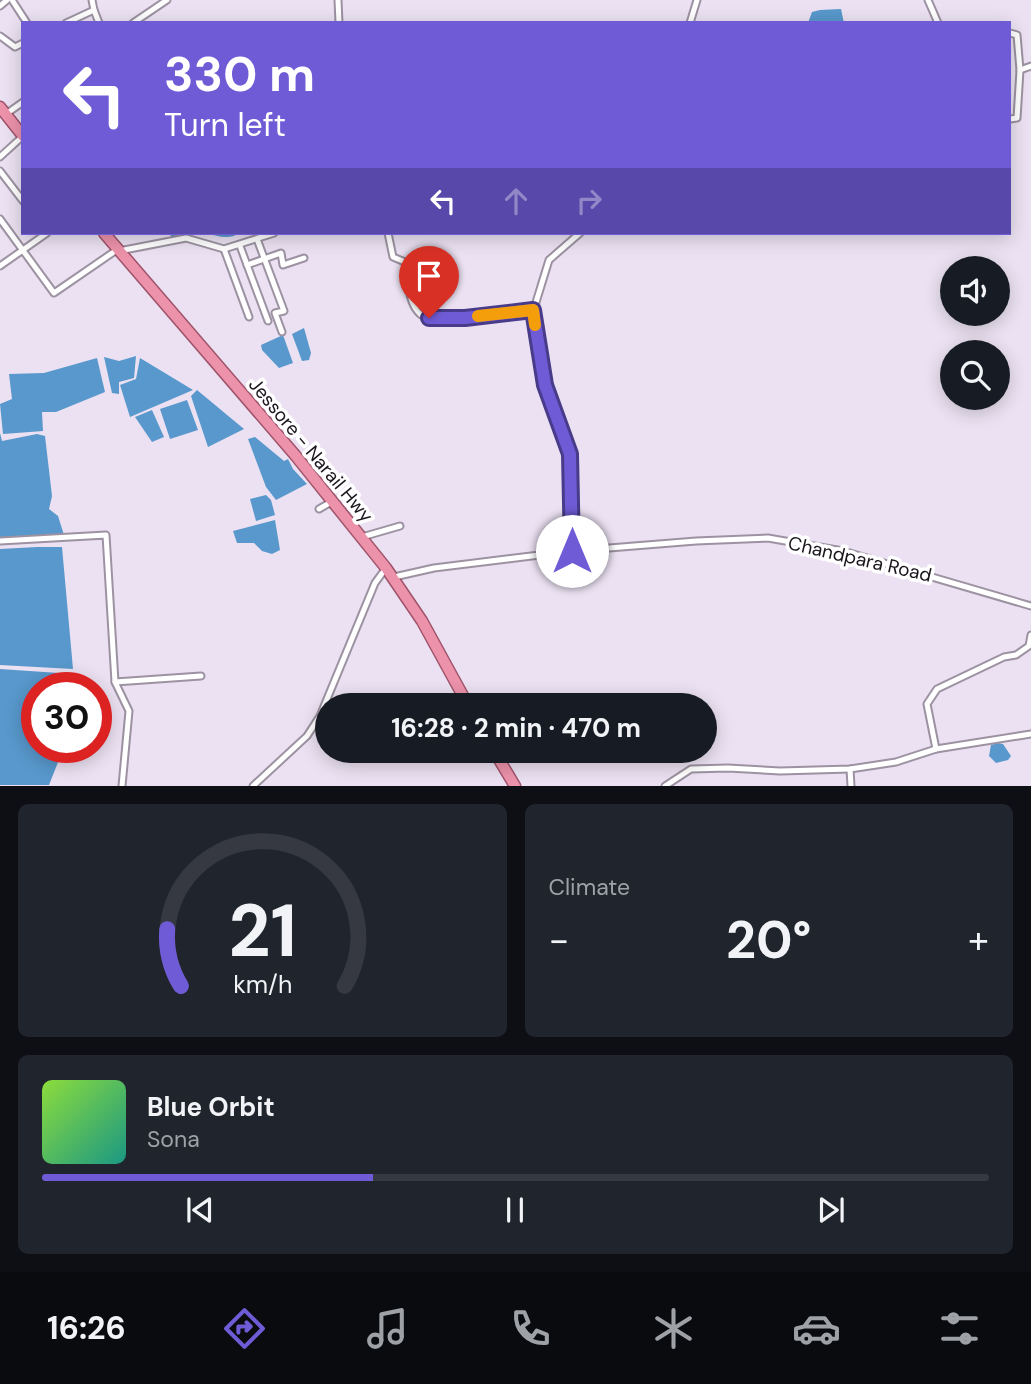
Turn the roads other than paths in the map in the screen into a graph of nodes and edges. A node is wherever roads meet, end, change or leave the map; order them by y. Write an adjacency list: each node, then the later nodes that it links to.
1 (9, 0): 7 (street); 9 (street)
2 (92, 0): 8 (street)
3 (167, 0): 12 (street)
4 (338, 0): 13 (street)
5 (697, 0): 14 (street)
6 (928, 0): 15 (street)
7 (0, 6)
8 (94, 10): 10 (street); 11 (street)
9 (25, 21)
10 (70, 21)
11 (98, 21)
12 (136, 21)
13 (339, 21)
14 (691, 21)
15 (937, 21)
16 (1011, 33): 20 (street)
17 (0, 36): 18 (street)
18 (21, 44)
19 (1031, 66): 20 (street)
20 (1020, 70): 23 (street)
21 (21, 103): 22 (street)
22 (3, 111): 24 (highway)
23 (1011, 120)
24 (21, 134)
25 (21, 138): 26 (street)
26 (0, 157)
27 (0, 171): 28 (street)
28 (21, 198)
29 (0, 219): 39 (street)
30 (44, 235): 39 (street)
31 (106, 235): 38 (highway, Jessore - Narail Hwy)
32 (268, 235): 35 (street)
33 (388, 235): 46 (street)
34 (578, 235): 46 (street)
35 (257, 239): 36 (street); 41 (street)
36 (240, 246): 37 (street); 42 (street)
37 (224, 249): 38 (street); 47 (street)
38 (118, 250): 39 (street); 50 (highway, Jessore - Narail Hwy)
39 (23, 251): 44 (street)
40 (304, 258): 43 (street)
41 (264, 259): 42 (street); 43 (street); 45 (street)
42 (247, 265): 48 (street)
43 (283, 265): 45 (street)
44 (0, 266)
45 (268, 270): 49 (street)
46 (533, 310): 55 (street)
47 (249, 317)
48 (268, 321)
49 (282, 332)
50 (333, 501): 51 (street); 53 (highway, Jessore - Narail Hwy)
51 (319, 509)
52 (400, 526): 53 (street)
53 (362, 537): 56 (highway, Jessore - Narail Hwy)
54 (0, 541): 61 (street)
55 (572, 551): 57 (street, Chandpara Road); 58 (street, Chandpara Road)
56 (386, 568): 57 (highway, Jessore - Narail Hwy); 68 (street)
57 (394, 577): 62 (highway, Jessore - Narail Hwy)
58 (1031, 606)
59 (1031, 635): 64 (street)
60 (201, 676): 61 (street)
61 (115, 682): 67 (street)
62 (461, 693)
63 (1031, 734): 64 (street)
64 (936, 748): 66 (street)
65 (501, 763): 69 (highway)
66 (850, 769): 70 (street); 71 (street)
67 (122, 786)
68 (253, 786)
69 (515, 786)
70 (664, 786)
71 (851, 786)

